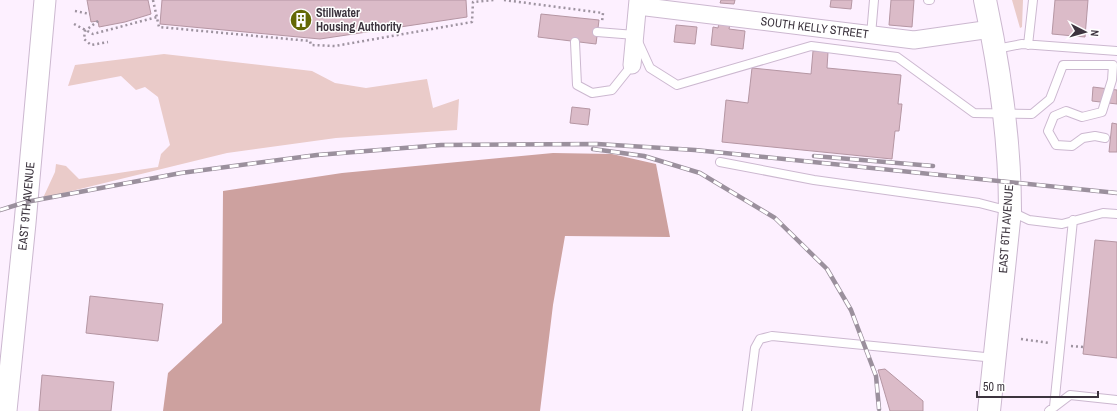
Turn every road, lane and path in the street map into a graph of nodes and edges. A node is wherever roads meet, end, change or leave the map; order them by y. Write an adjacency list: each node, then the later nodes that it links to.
1 (45, 0): 34 (street, EAST 9TH AVENUE)
2 (153, 0): 11 (path)
3 (494, 0): 11 (path)
4 (504, 0): 16 (path)
5 (874, 0): 18 (lane)
6 (985, 0): 14 (highway, EAST 6TH AVENUE)
7 (1033, 0): 21 (lane)
8 (638, 3): 17 (street); 18 (street, SOUTH KELLY STREET)
9 (75, 11): 10 (path)
10 (90, 14)
11 (157, 17): 15 (path)
12 (98, 21): 15 (path)
13 (74, 24): 15 (path)
14 (991, 28): 18 (street, SOUTH KELLY STREET); 22 (highway, EAST 6TH AVENUE)
15 (85, 30): 19 (path)
16 (599, 32): 17 (lane)
17 (635, 35): 24 (street); 25 (lane)
18 (871, 35)
19 (108, 42)
20 (575, 42): 24 (lane)
21 (1028, 44): 22 (lane); 23 (lane)
22 (996, 50): 25 (highway, EAST 6TH AVENUE)
23 (1117, 51)
24 (632, 65)
25 (1005, 113): 26 (lane); 28 (highway, EAST 6TH AVENUE)
26 (1105, 138)
27 (720, 162): 28 (lane)
28 (1010, 211): 30 (lane); 31 (highway, EAST 6TH AVENUE)
29 (1117, 214): 30 (lane)
30 (1073, 220): 33 (lane)
31 (995, 358): 35 (lane); 36 (highway, EAST 6TH AVENUE)
32 (1117, 400): 33 (lane)
33 (1051, 409)
34 (6, 411)
35 (747, 411)
36 (989, 411)

